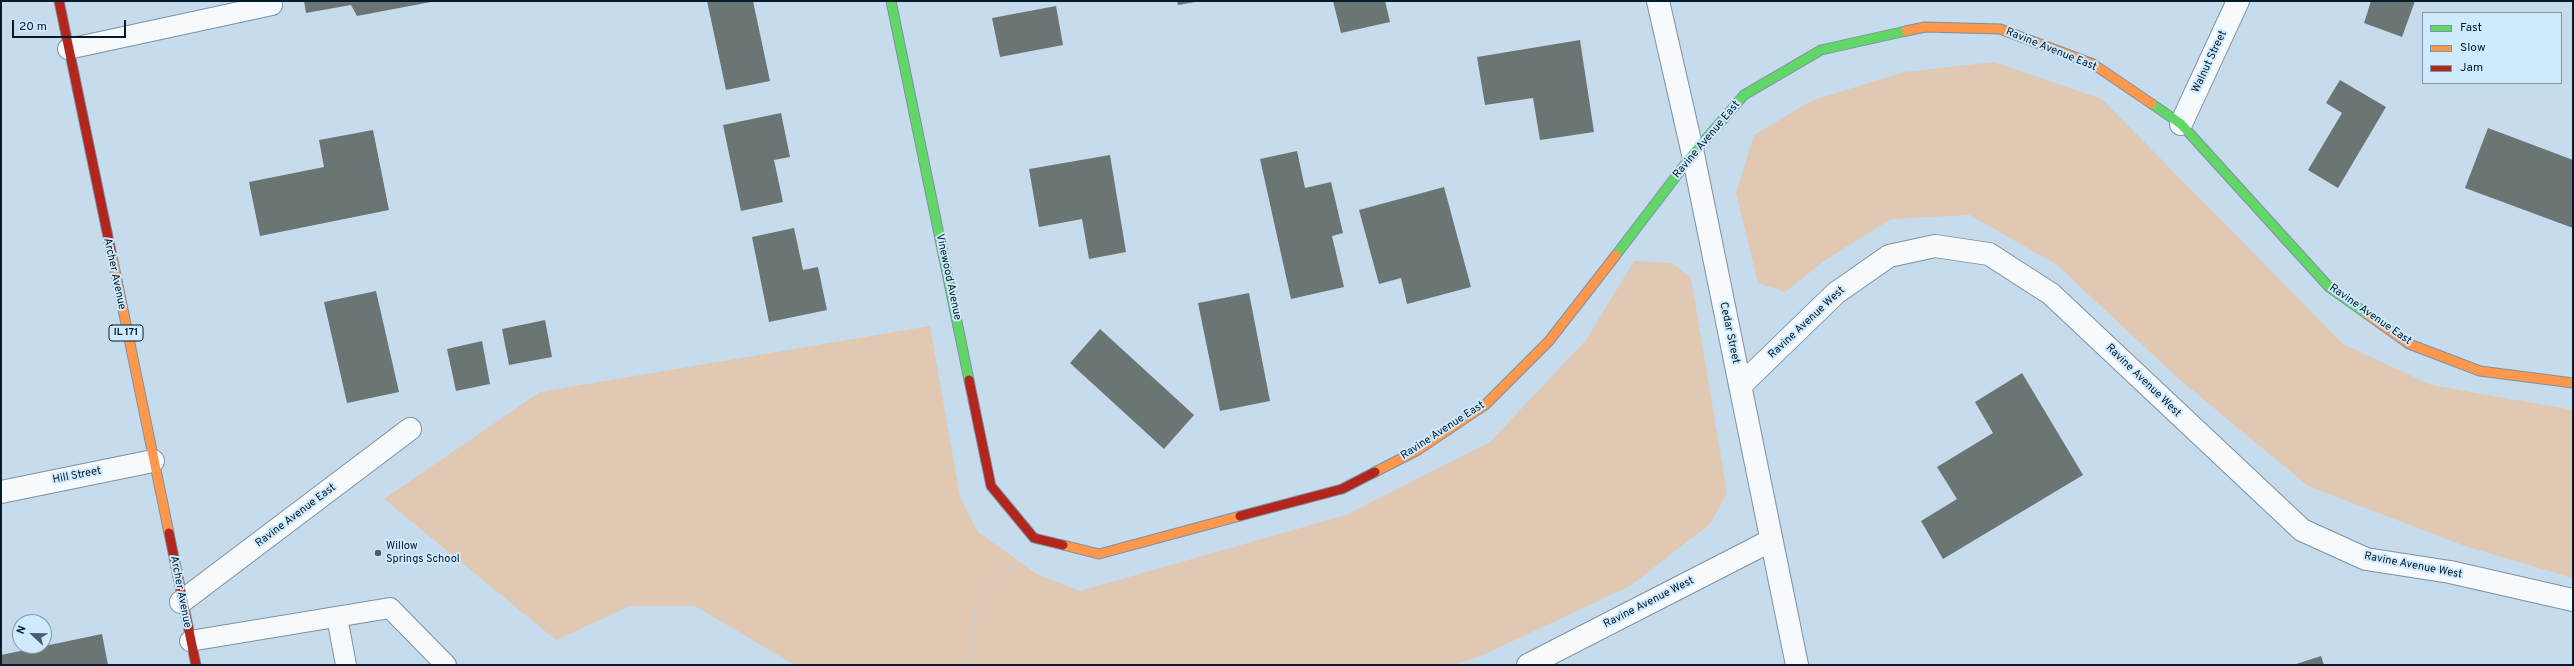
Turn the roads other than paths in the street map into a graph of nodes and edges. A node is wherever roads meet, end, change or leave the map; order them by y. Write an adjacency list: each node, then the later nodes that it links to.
1 (59, 1): 6 (street, Archer Avenue / IL 171)
2 (890, 1): 14 (street, Vinewood Avenue)
3 (1658, 1): 8 (street, Cedar Street)
4 (2238, 1): 7 (street, Walnut Street)
5 (272, 5): 6 (lane)
6 (68, 49): 12 (street, Archer Avenue / IL 171)
7 (2181, 124): 8 (street, Ravine Avenue East); 9 (street, Ravine Avenue East)
8 (1693, 154): 10 (street, Cedar Street); 14 (street, Ravine Avenue East)
9 (2573, 383)
10 (1740, 386): 15 (street, Cedar Street); 16 (street, Ravine Avenue West)
11 (410, 429): 17 (street, Ravine Avenue East)
12 (153, 461): 13 (street, Hill Street); 17 (street, Archer Avenue / IL 171)
13 (1, 492)
14 (1034, 538)
15 (1770, 541): 23 (street, Ravine Avenue West); 24 (street, Cedar Street)
16 (2573, 600)
17 (181, 602): 19 (street, Archer Avenue / IL 171)
18 (337, 617): 19 (lane); 21 (lane); 22 (lane)
19 (190, 641): 20 (street, Archer Avenue / IL 171)
20 (196, 665)
21 (346, 665)
22 (446, 665)
23 (1528, 665)
24 (1797, 665)

